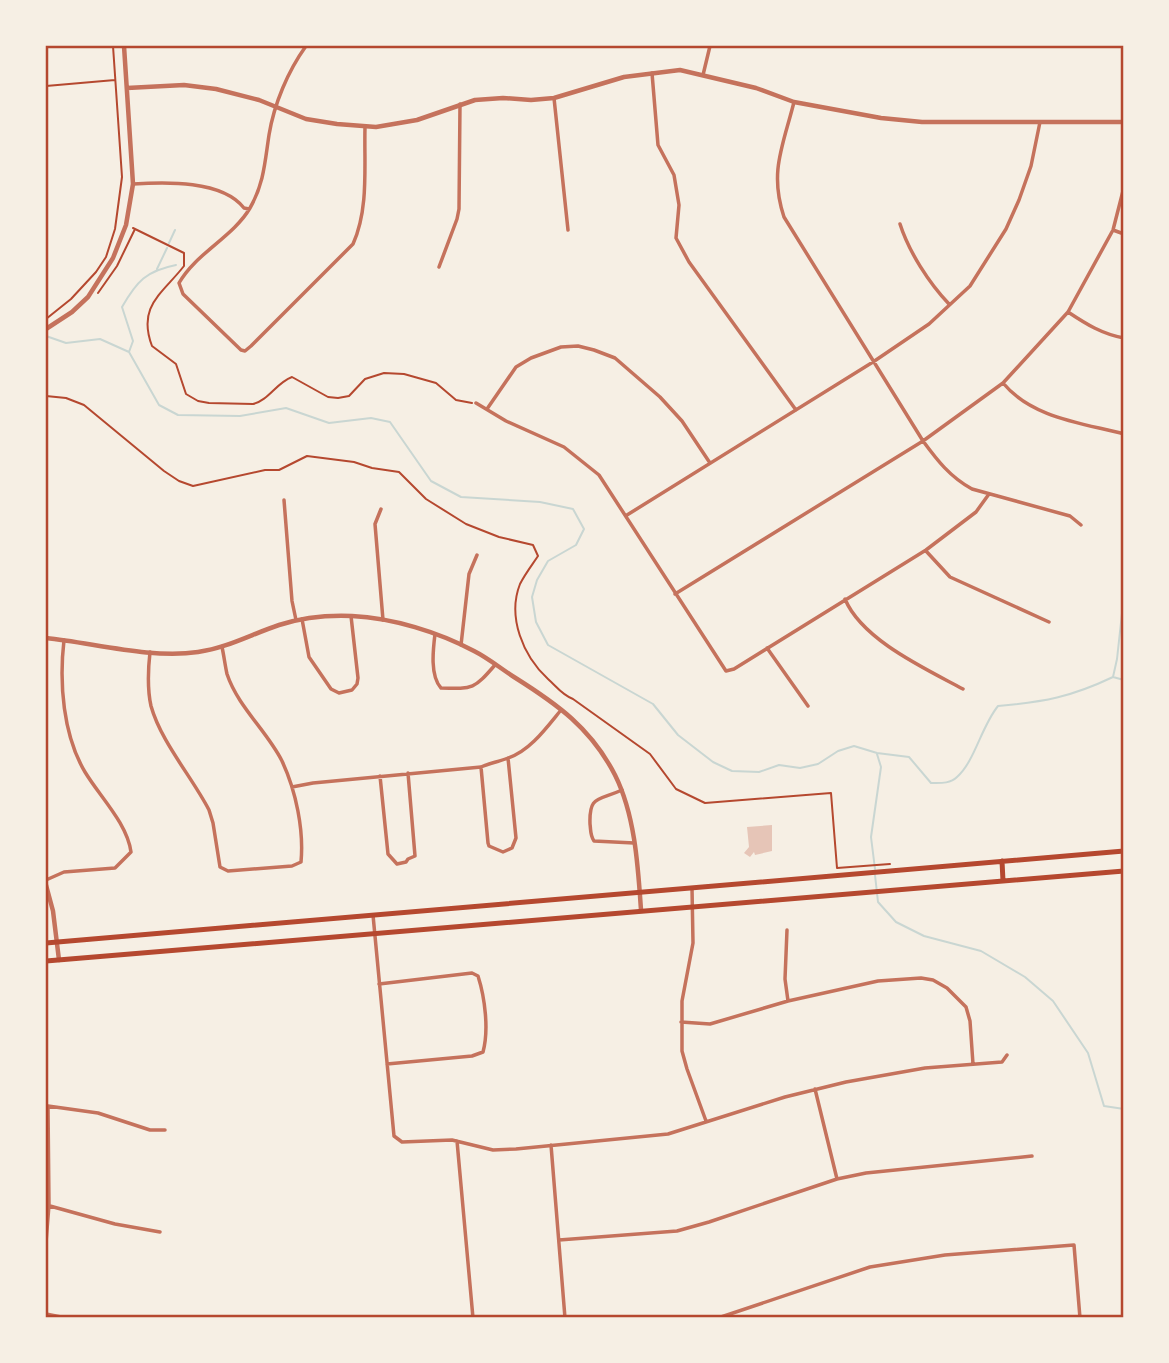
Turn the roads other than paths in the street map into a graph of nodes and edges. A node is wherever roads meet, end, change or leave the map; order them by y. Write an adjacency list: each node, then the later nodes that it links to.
1 (124, 46): 6 (street)
2 (306, 46): 10 (street)
3 (710, 46): 5 (street)
4 (652, 72): 5 (street); 7 (street); 30 (street)
5 (703, 75): 8 (street)
6 (127, 88): 10 (street); 14 (street)
7 (554, 98): 9 (street); 18 (street)
8 (794, 102): 11 (street); 26 (street)
9 (460, 104): 13 (street); 21 (street)
10 (276, 107): 13 (street); 16 (street)
11 (1040, 122): 12 (street); 22 (street)
12 (1124, 122)
13 (365, 127): 16 (street)
14 (133, 184): 16 (street); 24 (street)
15 (1124, 187): 19 (street)
16 (250, 209)
17 (900, 224): 22 (street)
18 (568, 230)
19 (1113, 230): 20 (street); 23 (street)
20 (1124, 234)
21 (439, 267)
22 (949, 304): 26 (street)
23 (1068, 312): 25 (street); 27 (street)
24 (46, 329)
25 (1124, 338)
26 (873, 362): 30 (street); 32 (street)
27 (1003, 383): 31 (street); 32 (street)
28 (475, 403): 29 (street)
29 (487, 409): 33 (street); 37 (street)
30 (796, 410): 33 (street)
31 (1124, 434)
32 (923, 441): 34 (street); 41 (street)
33 (710, 463): 37 (street)
34 (989, 494): 38 (street); 39 (street)
35 (284, 500): 44 (street)
36 (381, 509): 45 (street)
37 (627, 515): 41 (street)
38 (1081, 525)
39 (926, 550): 42 (street); 46 (street)
40 (477, 555): 50 (street)
41 (674, 594): 52 (street)
42 (845, 599): 52 (street); 55 (street)
43 (351, 616): 44 (street); 44 (street); 45 (street)
44 (299, 620): 51 (street)
45 (383, 620): 47 (street)
46 (1049, 622)
47 (435, 634): 50 (street); 54 (street)
48 (46, 638): 49 (street)
49 (64, 640): 53 (street); 69 (street)
50 (461, 645): 54 (street)
51 (222, 647): 53 (street); 62 (street)
52 (767, 649): 56 (street)
53 (150, 652): 62 (street)
54 (495, 665): 57 (street)
55 (963, 689)
56 (808, 706)
57 (562, 709): 58 (street); 63 (street)
58 (508, 758): 59 (street); 59 (street)
59 (481, 767): 60 (street)
60 (408, 774): 61 (street); 61 (street)
61 (380, 776): 62 (street)
62 (292, 787)
63 (622, 790): 64 (street); 64 (street)
64 (634, 843): 71 (street)
65 (1124, 851): 66 (main road)
66 (1002, 861): 68 (main road); 70 (main road)
67 (1124, 871): 68 (main road)
68 (1003, 881): 72 (main road)
69 (46, 882): 77 (street)
70 (692, 888): 71 (main road); 72 (street)
71 (640, 892): 73 (street); 74 (main road)
72 (692, 905): 73 (main road); 83 (street)
73 (641, 910): 76 (main road)
74 (373, 914): 76 (street); 77 (main road)
75 (787, 930): 82 (street)
76 (374, 934): 79 (main road); 81 (street)
77 (57, 942): 78 (main road); 79 (street)
78 (46, 943)
79 (60, 960): 80 (main road)
80 (46, 961)
81 (379, 984): 85 (street); 85 (street)
82 (788, 1000): 83 (street); 86 (street)
83 (681, 1023): 89 (street)
84 (1007, 1055): 86 (street)
85 (387, 1064): 91 (street)
86 (973, 1064): 87 (street)
87 (815, 1089): 89 (street); 94 (street)
88 (47, 1106): 90 (street); 95 (street)
89 (706, 1121): 92 (street)
90 (165, 1130)
91 (457, 1141): 92 (street); 101 (street)
92 (551, 1145): 97 (street)
93 (1032, 1156): 94 (street)
94 (837, 1179): 97 (street)
95 (49, 1205): 96 (street); 98 (street)
96 (160, 1232)
97 (559, 1240): 102 (street)
98 (46, 1242)
99 (46, 1314): 100 (street)
100 (66, 1318)
101 (473, 1318)
102 (565, 1318)
103 (718, 1318): 104 (street)
104 (1080, 1318)

